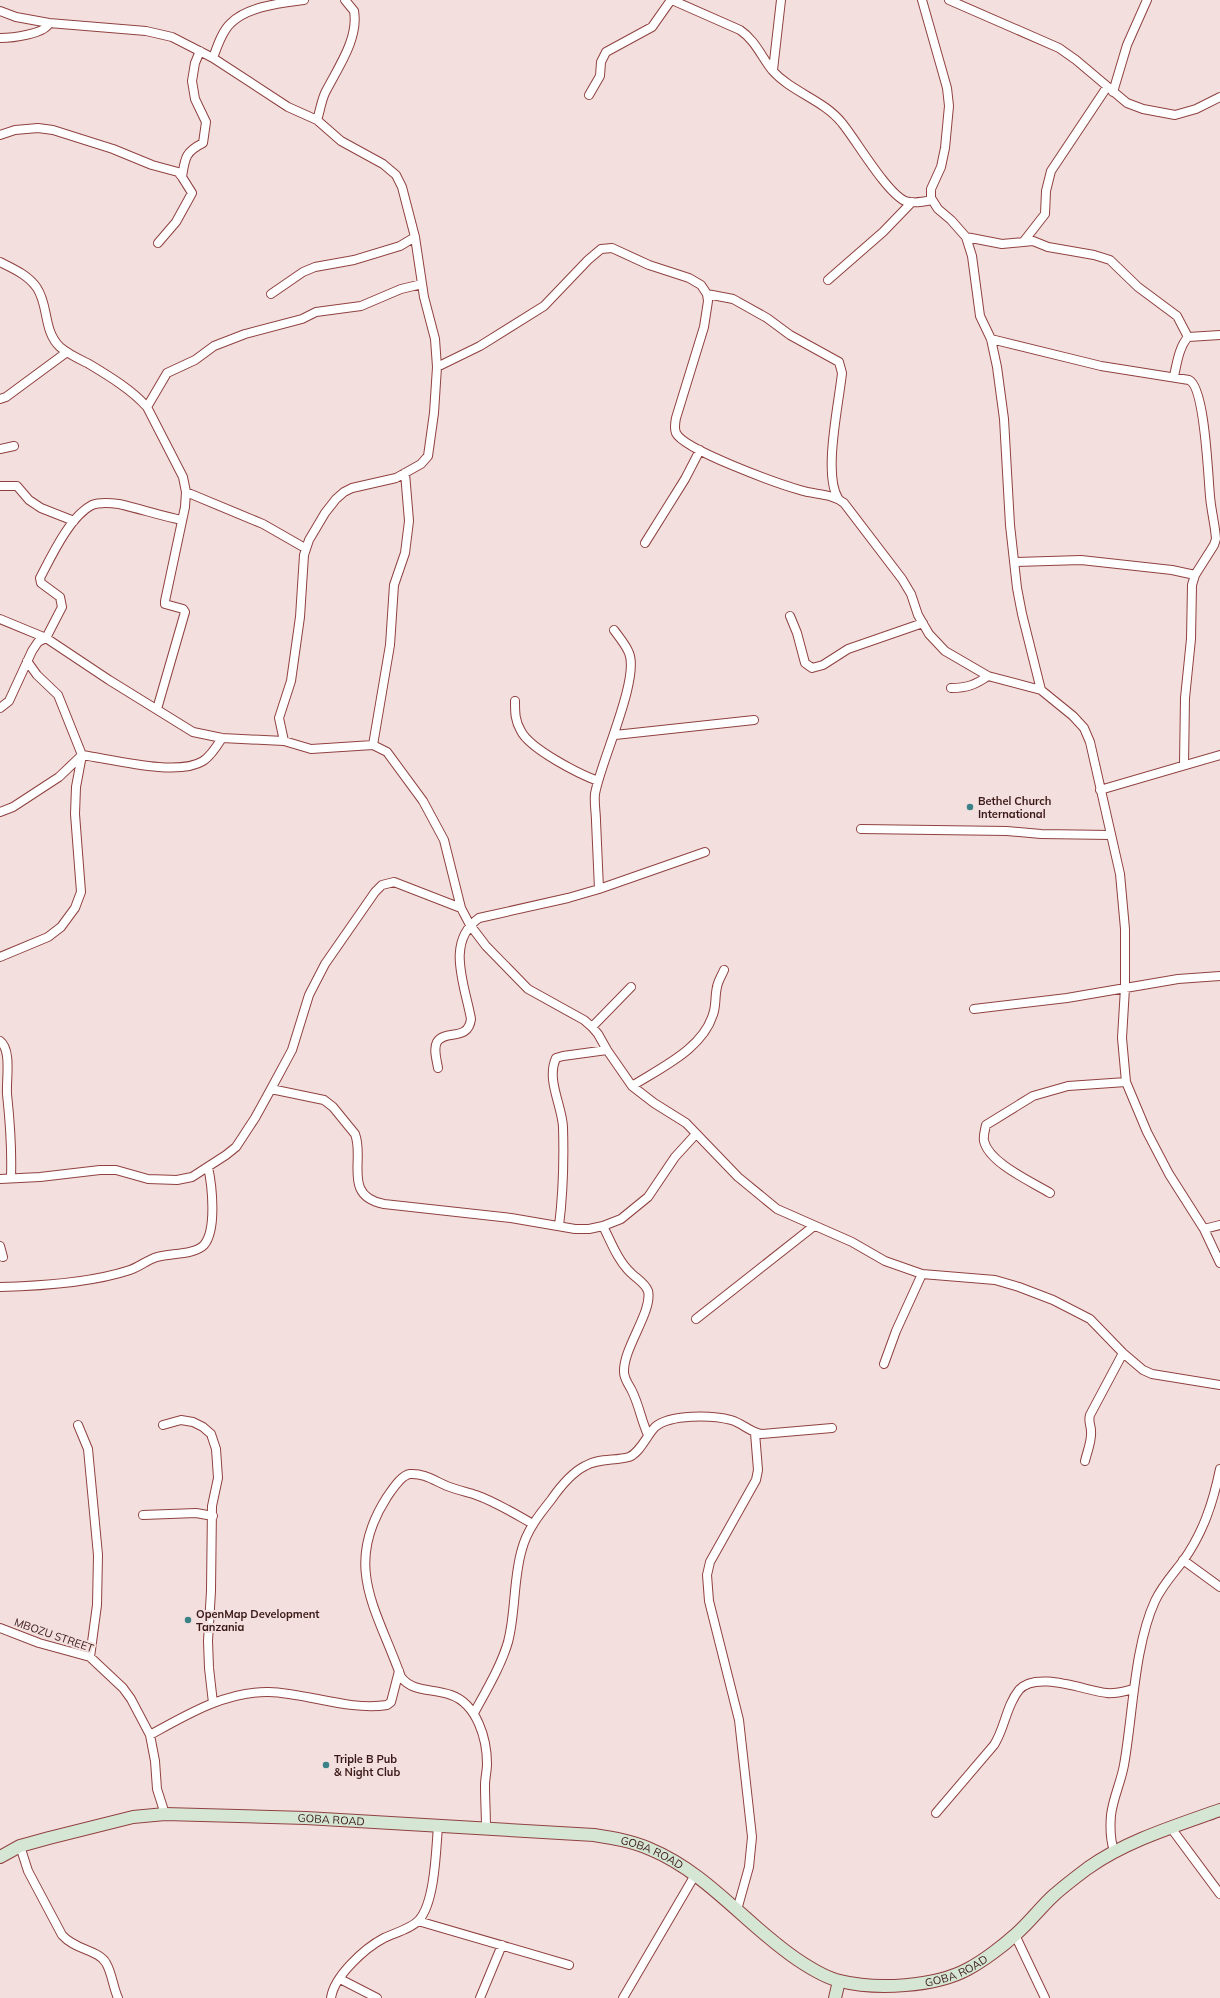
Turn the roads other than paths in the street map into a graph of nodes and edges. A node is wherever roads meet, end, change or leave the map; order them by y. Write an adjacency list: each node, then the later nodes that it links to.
1 (304, 0): 12 (street)
2 (344, 0): 17 (street)
3 (671, 0): 13 (street); 15 (street)
4 (781, 0): 13 (street)
5 (922, 0): 20 (street)
6 (948, 0): 14 (street)
7 (1148, 0): 14 (street)
8 (0, 11): 9 (street)
9 (49, 23): 10 (street); 11 (street)
10 (0, 38)
11 (200, 51): 12 (street); 19 (street)
12 (213, 58): 17 (street)
13 (773, 70): 21 (street)
14 (1110, 89): 16 (street); 24 (street)
15 (589, 95)
16 (1220, 97)
17 (317, 120): 22 (street)
18 (0, 135): 19 (street)
19 (182, 177): 25 (street)
20 (932, 200): 21 (street); 23 (street)
21 (912, 202): 27 (street)
22 (415, 237): 28 (street); 29 (street)
23 (966, 237): 24 (street); 33 (street)
24 (1024, 241): 32 (street)
25 (158, 243)
26 (0, 262): 34 (street)
27 (828, 280)
28 (422, 284): 35 (street); 38 (street)
29 (270, 294)
30 (706, 294): 35 (street); 41 (street); 45 (street)
31 (1220, 335): 32 (street)
32 (1188, 337): 36 (street)
33 (991, 339): 36 (street); 50 (street)
34 (67, 352): 37 (street); 38 (street)
35 (437, 367): 42 (street)
36 (1174, 376): 51 (street)
37 (0, 399)
38 (147, 407): 44 (street)
39 (14, 446): 40 (street)
40 (0, 449)
41 (700, 450): 45 (street); 48 (street)
42 (405, 473): 49 (street); 68 (street)
43 (0, 486): 47 (street)
44 (186, 492): 46 (street); 49 (street)
45 (838, 498): 54 (street)
46 (182, 520): 47 (street); 63 (street)
47 (74, 521): 56 (street)
48 (645, 543)
49 (306, 548): 67 (street)
50 (1014, 562): 51 (street); 60 (street)
51 (1195, 575): 71 (street)
52 (790, 616): 54 (street)
53 (0, 619): 56 (street)
54 (923, 623): 58 (street)
55 (614, 630): 65 (street)
56 (46, 638): 57 (street); 63 (street)
57 (27, 661): 62 (street); 69 (street)
58 (988, 676): 59 (street); 60 (street)
59 (952, 688)
60 (1041, 690): 73 (street)
61 (515, 701): 72 (street)
62 (0, 708)
63 (157, 709): 66 (street)
64 (754, 720): 65 (street)
65 (615, 735): 72 (street)
66 (222, 738): 67 (street); 69 (street)
67 (284, 741): 68 (street)
68 (373, 745): 79 (street)
69 (82, 755): 74 (street); 81 (street)
70 (1220, 755): 71 (street)
71 (1184, 766): 73 (street)
72 (598, 781): 78 (street)
73 (1100, 790): 76 (street)
74 (0, 812)
75 (861, 829): 76 (street)
76 (1110, 835): 85 (street)
77 (705, 852): 78 (street)
78 (598, 889): 80 (street)
79 (461, 908): 80 (street); 93 (street)
80 (470, 925): 87 (street); 90 (street)
81 (0, 957)
82 (724, 970): 92 (street)
83 (1220, 976): 85 (street)
84 (631, 987): 87 (street)
85 (1125, 988): 86 (street); 91 (street)
86 (974, 1009)
87 (592, 1027): 89 (street)
88 (0, 1040): 95 (street)
89 (607, 1050): 92 (street); 102 (street)
90 (438, 1068)
91 (1126, 1082): 100 (street); 105 (street)
92 (632, 1086): 96 (street)
93 (272, 1089): 97 (street); 102 (street)
94 (0, 1099): 95 (street)
95 (8, 1102): 98 (street)
96 (696, 1134): 103 (street); 104 (street)
97 (208, 1168): 98 (street); 110 (street)
98 (11, 1177): 99 (street)
99 (0, 1178)
100 (1050, 1194)
101 (1220, 1225): 105 (street)
102 (559, 1226): 103 (street)
103 (603, 1226): 119 (street)
104 (814, 1226): 109 (street); 111 (street)
105 (1204, 1228): 108 (street)
106 (0, 1246): 107 (street)
107 (3, 1257)
108 (1220, 1263)
109 (922, 1274): 112 (street); 113 (street)
110 (0, 1287)
111 (696, 1319)
112 (1123, 1353): 114 (street); 120 (street)
113 (884, 1364)
114 (1220, 1385)
115 (78, 1425): 129 (street)
116 (163, 1425): 124 (street)
117 (832, 1428): 118 (street)
118 (755, 1433): 119 (street); 146 (street)
119 (648, 1434): 125 (street)
120 (1085, 1461)
121 (1220, 1469): 122 (street)
122 (1217, 1503): 126 (street)
123 (143, 1515): 124 (street)
124 (213, 1516): 132 (street)
125 (533, 1524): 130 (street); 133 (street)
126 (1183, 1560): 127 (street); 131 (street)
127 (1220, 1587)
128 (0, 1628): 129 (street, MBOZU STREET)
129 (90, 1657): 134 (street, MBOZU STREET)
130 (399, 1671): 132 (street); 133 (street)
131 (1134, 1689): 136 (street); 142 (street)
132 (212, 1703): 134 (street)
133 (474, 1713): 139 (street)
134 (150, 1735): 137 (street, MBOZU STREET)
135 (1220, 1810): 140 (street, GOBA ROAD)
136 (936, 1813)
137 (165, 1814): 138 (street, GOBA ROAD); 141 (street, GOBA ROAD)
138 (438, 1826): 139 (street, GOBA ROAD); 147 (street)
139 (486, 1828): 144 (street, GOBA ROAD)
140 (1171, 1828): 142 (street, GOBA ROAD); 145 (street)
141 (20, 1846): 143 (street, GOBA ROAD); 153 (street)
142 (1114, 1851): 148 (street, GOBA ROAD)
143 (0, 1857)
144 (695, 1875): 146 (street, GOBA ROAD); 157 (street)
145 (1220, 1894)
146 (737, 1910): 152 (street, GOBA ROAD)
147 (418, 1922): 149 (street); 151 (street)
148 (1015, 1935): 152 (street, GOBA ROAD); 159 (street)
149 (502, 1945): 150 (street); 156 (street)
150 (569, 1965)
151 (340, 1979): 154 (street); 155 (street)
152 (839, 1981): 158 (street)
153 (118, 1998)
154 (331, 1998)
155 (377, 1998)
156 (480, 1998)
157 (624, 1998)
158 (835, 1998)
159 (1045, 1998)

